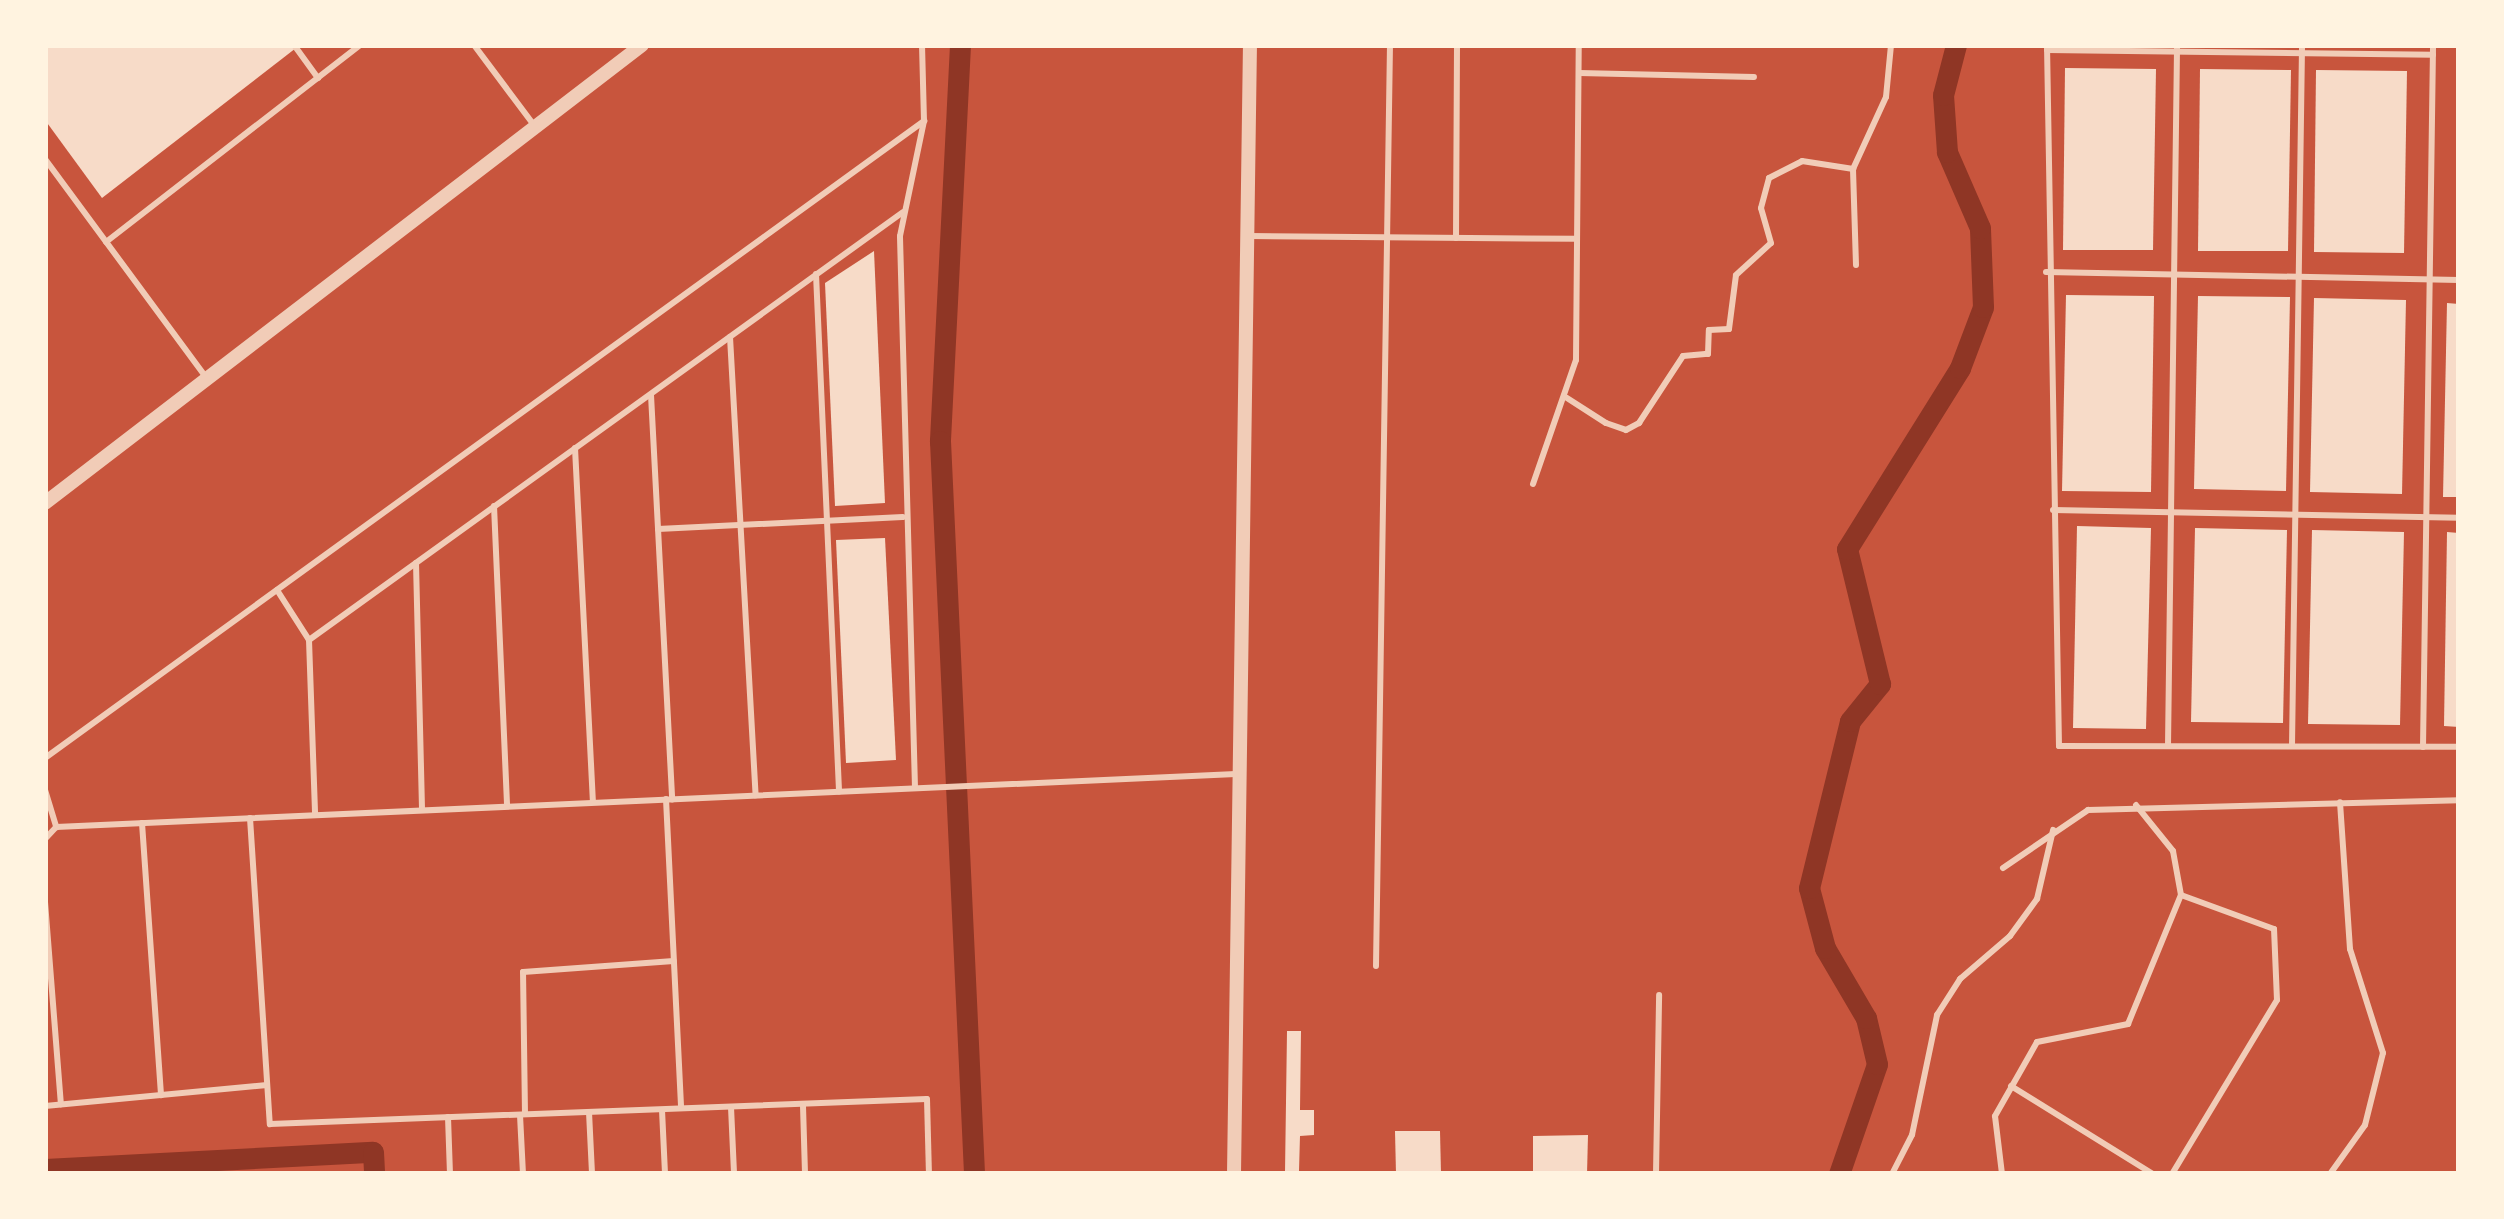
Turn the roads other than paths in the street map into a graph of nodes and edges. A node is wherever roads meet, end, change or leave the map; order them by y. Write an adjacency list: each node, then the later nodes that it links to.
1 (294, 45): 18 (lane)
2 (360, 45): 18 (lane)
3 (474, 45): 20 (lane)
4 (641, 45): 20 (street)
5 (922, 45): 19 (lane)
6 (1250, 45): 24 (street)
7 (1390, 45): 25 (lane)
8 (1457, 45): 26 (lane)
9 (1579, 45): 16 (lane)
10 (1891, 45): 22 (lane)
11 (2434, 45): 15 (lane)
12 (2047, 47): 13 (lane); 30 (lane)
13 (2177, 48): 14 (lane); 32 (lane)
14 (2301, 49): 15 (lane); 33 (lane)
15 (2433, 55): 34 (lane)
16 (1579, 73): 17 (lane); 27 (lane)
17 (1754, 77)
18 (318, 78): 28 (lane)
19 (924, 121): 23 (lane); 54 (lane)
20 (535, 127): 37 (street)
21 (45, 159): 28 (lane)
22 (1853, 169): 29 (lane); 39 (lane)
23 (906, 210): 31 (lane); 47 (lane)
24 (1247, 236): 25 (lane); 61 (street)
25 (1387, 237): 26 (lane); 83 (lane)
26 (1456, 238): 27 (lane)
27 (1577, 239): 39 (lane)
28 (106, 242): 37 (lane)
29 (1856, 265)
30 (2046, 272): 32 (lane); 44 (lane)
31 (816, 274): 36 (lane); 50 (lane)
32 (2174, 275): 33 (lane); 45 (lane)
33 (2299, 278): 34 (lane); 46 (lane)
34 (2430, 280): 35 (lane); 48 (lane)
35 (2459, 280)
36 (730, 336): 38 (lane); 51 (lane)
37 (207, 379): 42 (street)
38 (651, 393): 40 (lane); 52 (lane)
39 (1567, 398): 41 (lane)
40 (575, 448): 43 (lane); 68 (lane)
41 (1533, 484)
42 (45, 503)
43 (494, 506): 53 (lane); 71 (lane)
44 (2053, 510): 45 (lane); 56 (lane)
45 (2171, 512): 46 (lane); 56 (lane)
46 (2295, 515): 48 (lane); 57 (lane)
47 (903, 517): 50 (lane); 62 (lane)
48 (2426, 518): 49 (lane); 58 (lane)
49 (2459, 518)
50 (827, 521): 51 (lane); 64 (lane)
51 (740, 525): 52 (lane); 65 (lane)
52 (658, 529): 66 (lane)
53 (416, 563): 55 (lane); 72 (lane)
54 (277, 590): 55 (lane); 60 (lane)
55 (310, 640): 73 (lane)
56 (2168, 746): 57 (lane)
57 (2292, 746): 58 (lane)
58 (2423, 747): 59 (lane)
59 (2459, 747)
60 (45, 758)
61 (1239, 774): 62 (lane); 104 (street)
62 (918, 788): 64 (lane)
63 (45, 790): 76 (lane)
64 (839, 791): 65 (lane)
65 (756, 795): 66 (lane)
66 (669, 799): 68 (lane); 82 (lane)
67 (2459, 800): 69 (lane)
68 (593, 802): 71 (lane)
69 (2340, 802): 70 (lane); 110 (lane)
70 (2136, 805): 77 (lane); 80 (lane)
71 (507, 806): 72 (lane)
72 (422, 810): 73 (lane)
73 (314, 815): 74 (lane)
74 (250, 818): 75 (lane); 85 (lane)
75 (142, 823): 76 (lane); 87 (lane)
76 (56, 827): 78 (lane)
77 (2053, 827): 79 (lane); 106 (lane)
78 (45, 839)
79 (2003, 868)
80 (2181, 895): 86 (lane); 109 (lane)
81 (45, 902): 88 (lane)
82 (674, 962): 93 (lane); 95 (lane)
83 (1376, 966)
84 (1659, 995): 105 (lane)
85 (268, 1085): 87 (lane); 96 (lane)
86 (2011, 1086): 107 (lane); 108 (lane)
87 (161, 1095): 88 (lane)
88 (61, 1104): 90 (lane)
89 (803, 1105): 91 (lane); 102 (lane); 103 (lane)
90 (45, 1106)
91 (731, 1107): 93 (lane); 101 (lane)
92 (662, 1109): 93 (lane); 94 (lane); 100 (lane)
93 (681, 1109)
94 (589, 1112): 95 (lane); 99 (lane)
95 (523, 1115): 96 (lane); 98 (lane)
96 (448, 1117): 97 (lane)
97 (450, 1174)
98 (523, 1174)
99 (592, 1174)
100 (665, 1174)
101 (734, 1174)
102 (805, 1174)
103 (929, 1174)
104 (1234, 1174)
105 (1656, 1174)
106 (1892, 1174)
107 (2002, 1174)
108 (2152, 1174)
109 (2172, 1174)
110 (2330, 1174)

